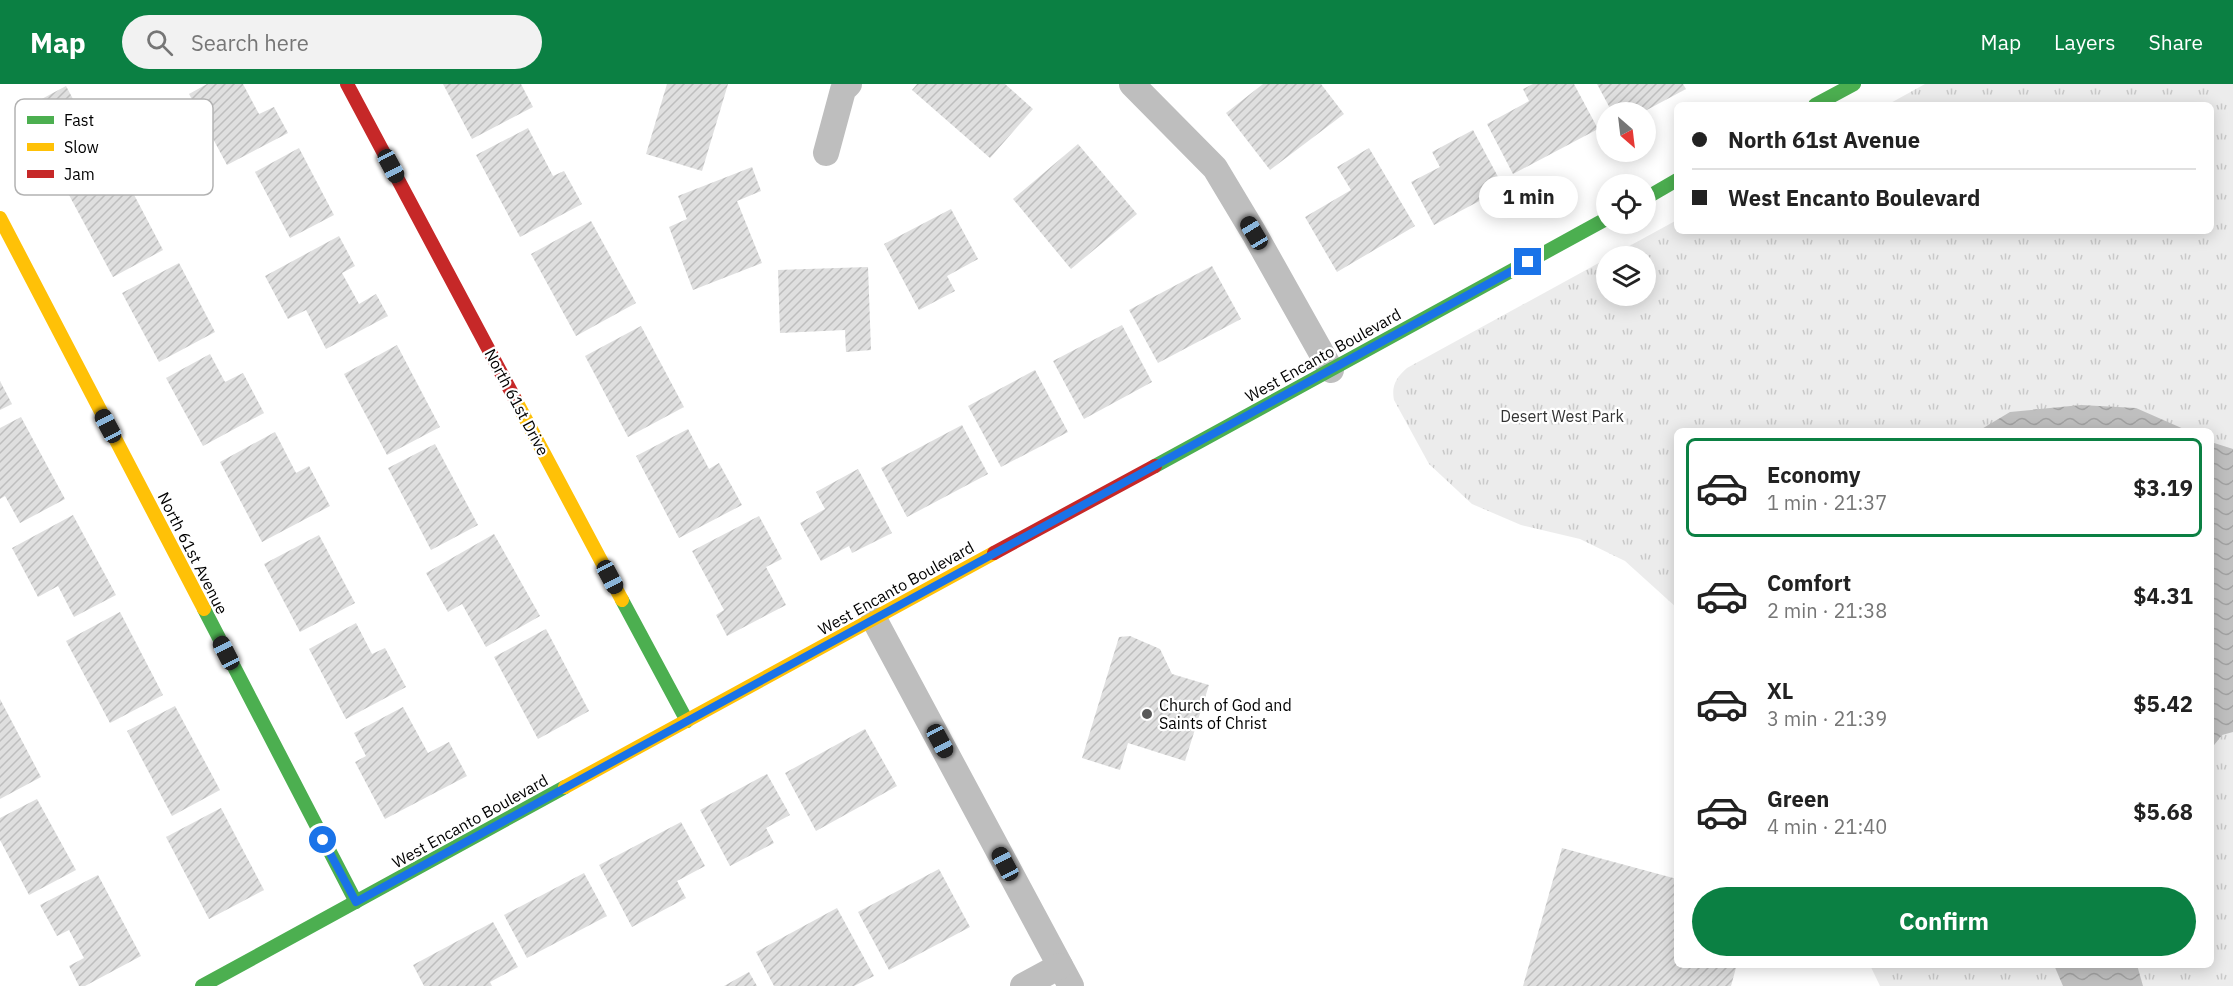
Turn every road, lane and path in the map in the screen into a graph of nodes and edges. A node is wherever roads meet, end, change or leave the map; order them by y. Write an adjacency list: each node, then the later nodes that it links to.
1 (347, 84): 13 (street, North 61st Drive)
2 (849, 84): 6 (street)
3 (1854, 84): 5 (street)
4 (1139, 86): 11 (street)
5 (1821, 102)
6 (826, 153)
7 (1674, 182): 8 (street)
8 (1656, 192)
9 (0, 218): 14 (street, North 61st Avenue)
10 (1596, 224): 11 (street, West Encanto Boulevard)
11 (1331, 370): 12 (street, West Encanto Boulevard)
12 (874, 619): 13 (street, West Encanto Boulevard); 15 (street)
13 (687, 721): 14 (street, West Encanto Boulevard)
14 (356, 902): 16 (street, West Encanto Boulevard)
15 (1065, 976): 17 (street)
16 (202, 986)
17 (1023, 986)

